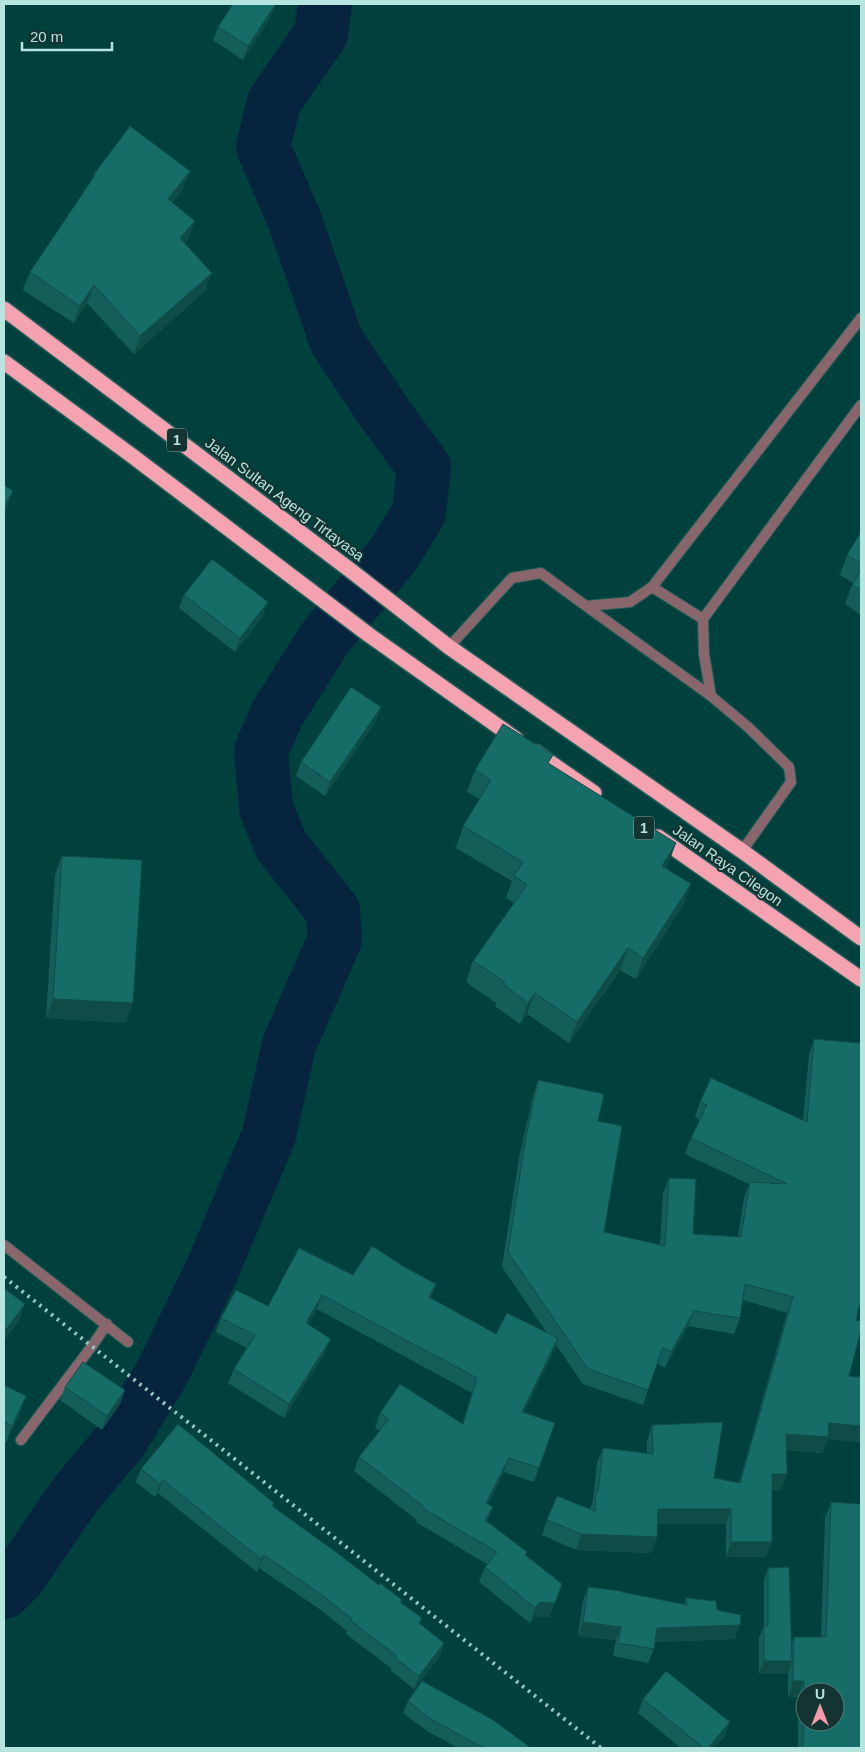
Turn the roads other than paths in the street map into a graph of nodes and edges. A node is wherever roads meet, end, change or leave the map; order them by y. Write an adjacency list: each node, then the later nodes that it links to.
1 (4, 309): 8 (highway, Jalan Sultan Ageng Tirtayasa / 1)
2 (861, 318): 5 (street)
3 (4, 362): 10 (highway)
4 (861, 405): 7 (street)
5 (652, 588): 6 (street); 7 (street)
6 (586, 606): 8 (street); 9 (street)
7 (703, 619): 9 (street)
8 (449, 647): 12 (highway, Jalan Raya Cilegon / 1)
9 (711, 696): 12 (street)
10 (605, 801)
11 (646, 829): 14 (highway, Jalan Raya Cilegon / 1)
12 (742, 851): 13 (highway, Jalan Raya Cilegon / 1)
13 (861, 938)
14 (861, 979)
15 (4, 1245): 16 (street)
16 (107, 1324): 17 (street); 18 (street)
17 (128, 1342)
18 (21, 1440)

